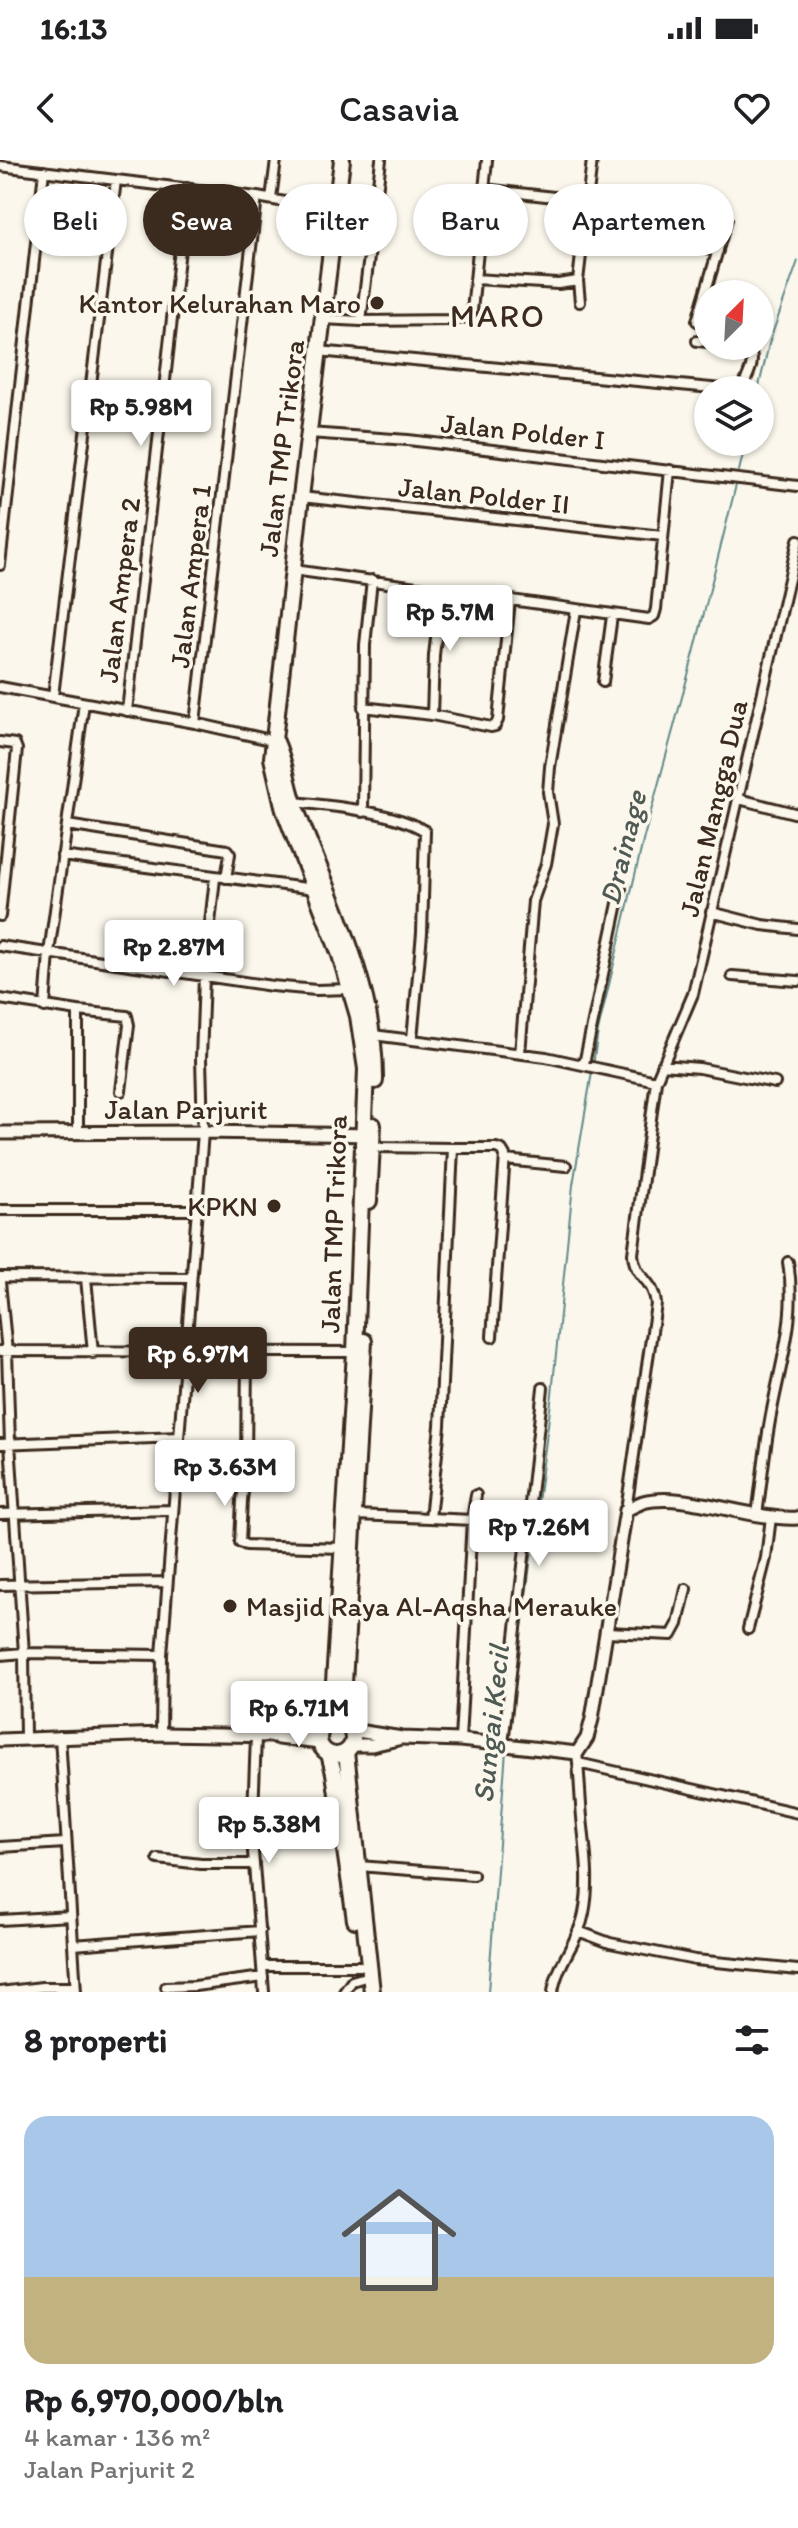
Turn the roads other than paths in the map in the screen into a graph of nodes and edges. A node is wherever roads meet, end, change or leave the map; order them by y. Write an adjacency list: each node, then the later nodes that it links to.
1 (276, 160): 14 (street)
2 (342, 160): 10 (highway, Jalan TMP Trikora)
3 (381, 160): 27 (street)
4 (487, 160): 11 (street)
5 (592, 160): 12 (street)
6 (0, 166): 7 (street)
7 (44, 171): 8 (street); 36 (street)
8 (116, 180): 9 (street); 45 (street)
9 (152, 184)
10 (339, 184)
11 (485, 184)
12 (589, 184)
13 (260, 197): 14 (street)
14 (271, 199): 15 (street)
15 (276, 200)
16 (179, 256): 48 (street, Jalan Ampera 2)
17 (250, 256): 50 (street, Jalan Ampera 1)
18 (330, 256): 26 (highway, Jalan TMP Trikora)
19 (477, 256): 22 (street)
20 (581, 256): 24 (street)
21 (716, 256): 23 (street)
22 (475, 279): 24 (street); 27 (street)
23 (709, 280)
24 (578, 281): 25 (street)
25 (580, 302)
26 (322, 319): 27 (street); 28 (highway, Jalan TMP Trikora)
27 (361, 321)
28 (318, 351): 29 (street); 30 (highway, Jalan TMP Trikora)
29 (694, 386)
30 (309, 433): 31 (street, Jalan Polder I); 33 (highway, Jalan TMP Trikora)
31 (670, 470): 32 (street, Jalan Polder I); 34 (street)
32 (798, 486)
33 (301, 497): 34 (street, Jalan Polder II); 37 (highway, Jalan TMP Trikora)
34 (663, 536): 42 (street)
35 (798, 540): 53 (street, Jalan Mangga Dua)
36 (0, 565)
37 (293, 570): 38 (street); 52 (highway, Jalan TMP Trikora)
38 (372, 580): 39 (street); 47 (street)
39 (442, 589): 40 (street); 49 (street)
40 (510, 600): 41 (street); 49 (street)
41 (576, 610): 42 (street); 77 (street)
42 (612, 616): 43 (street)
43 (603, 682)
44 (0, 687): 45 (street)
45 (53, 696): 46 (street)
46 (84, 703): 48 (street); 57 (street)
47 (363, 707): 49 (street); 55 (street)
48 (127, 711): 50 (street)
49 (432, 715)
50 (195, 723): 52 (street)
51 (0, 742): 64 (street)
52 (276, 742): 54 (highway, Jalan TMP Trikora); 61 (highway, Jalan TMP Trikora)
53 (739, 799): 56 (street); 63 (street, Jalan Mangga Dua)
54 (293, 802): 55 (street); 61 (highway, Jalan TMP Trikora)
55 (363, 812): 76 (street)
56 (798, 814)
57 (67, 825): 58 (street); 60 (street)
58 (62, 856): 59 (street); 67 (street)
59 (215, 878): 60 (street); 69 (street)
60 (226, 878): 61 (street)
61 (321, 889): 71 (highway, Jalan TMP Trikora); 75 (highway, Jalan TMP Trikora)
62 (621, 889): 78 (street)
63 (711, 912): 65 (street); 79 (street, Jalan Mangga Dua)
64 (0, 916)
65 (798, 929)
66 (0, 946): 67 (street)
67 (49, 953): 69 (street); 73 (street)
68 (732, 976): 70 (street)
69 (204, 977): 71 (street); 83 (street)
70 (798, 981)
71 (350, 989): 86 (highway, Jalan TMP Trikora)
72 (0, 999): 73 (street)
73 (45, 1007): 74 (street)
74 (78, 1011): 82 (street); 85 (street)
75 (373, 1035): 76 (street); 86 (highway, Jalan TMP Trikora)
76 (412, 1039): 77 (street)
77 (520, 1053): 78 (street)
78 (586, 1065): 80 (street)
79 (662, 1065): 80 (street, Jalan Mangga Dua); 81 (street)
80 (656, 1081): 107 (street, Jalan Mangga Dua)
81 (775, 1083)
82 (121, 1091)
83 (203, 1132): 85 (street, Jalan Parjurit); 86 (street, Jalan Parjurit); 91 (street)
84 (0, 1133): 85 (street, Jalan Parjurit)
85 (78, 1133)
86 (369, 1139): 87 (street); 99 (highway, Jalan TMP Trikora); 99 (highway, Jalan TMP Trikora)
87 (453, 1148): 88 (street); 113 (street)
88 (505, 1160): 89 (street); 96 (street)
89 (566, 1166)
90 (0, 1210): 91 (street)
91 (196, 1210): 94 (street)
92 (788, 1262): 111 (street)
93 (86, 1278): 94 (street); 95 (street); 100 (street)
94 (191, 1278): 101 (street)
95 (0, 1280): 97 (street)
96 (492, 1337)
97 (3, 1352): 100 (street); 104 (street)
98 (247, 1352): 99 (street); 101 (street); 116 (street)
99 (359, 1352): 110 (highway, Jalan TMP Trikora); 116 (highway, Jalan TMP Trikora)
100 (93, 1353): 101 (street)
101 (185, 1353): 103 (street)
102 (543, 1388): 134 (street)
103 (179, 1437): 104 (street); 106 (street)
104 (5, 1444): 109 (street)
105 (476, 1495): 115 (street)
106 (173, 1510): 109 (street); 117 (street)
107 (626, 1510): 111 (street); 122 (street)
108 (0, 1514): 109 (street)
109 (15, 1514): 119 (street)
110 (355, 1515): 113 (street); 116 (highway, Jalan TMP Trikora)
111 (757, 1515): 112 (street)
112 (771, 1517): 114 (street); 121 (street)
113 (430, 1518): 115 (street)
114 (798, 1518)
115 (472, 1520): 133 (street)
116 (346, 1539): 129 (highway, Jalan TMP Trikora); 131 (highway, Jalan TMP Trikora)
117 (167, 1582): 119 (street); 125 (street)
118 (0, 1585): 119 (street)
119 (20, 1585): 123 (street)
120 (686, 1589): 122 (street)
121 (748, 1629)
122 (606, 1632): 135 (street)
123 (24, 1653): 124 (street); 125 (street); 130 (street)
124 (0, 1655)
125 (162, 1655): 126 (street)
126 (161, 1734): 127 (street); 128 (street)
127 (60, 1736): 130 (street); 139 (street)
128 (256, 1737): 131 (street); 137 (street)
129 (348, 1737): 131 (highway); 131 (highway); 133 (street); 143 (highway, Jalan TMP Trikora)
130 (25, 1738): 132 (street)
131 (324, 1738): 138 (highway, Jalan TMP Trikora)
132 (0, 1740)
133 (460, 1740): 134 (street)
134 (506, 1745): 135 (street)
135 (578, 1758): 136 (street); 148 (street)
136 (798, 1813)
137 (252, 1815): 138 (street); 142 (street)
138 (341, 1820): 153 (highway, Jalan TMP Trikora)
139 (65, 1843): 140 (street); 145 (street)
140 (0, 1847)
141 (158, 1859): 142 (street)
142 (253, 1864): 147 (street)
143 (359, 1866): 144 (street); 159 (highway, Jalan TMP Trikora)
144 (473, 1875)
145 (71, 1916): 146 (street); 149 (street)
146 (0, 1920)
147 (260, 1931): 149 (street); 150 (street)
148 (578, 1931): 151 (street); 160 (street)
149 (73, 1945): 155 (street)
150 (263, 1966): 152 (street); 153 (street)
151 (798, 1970)
152 (263, 1977): 154 (street); 157 (street)
153 (362, 1979): 158 (street)
154 (166, 1987)
155 (76, 1990): 156 (street)
156 (0, 1992)
157 (264, 1992)
158 (344, 1992)
159 (372, 1992)
160 (553, 1992)

